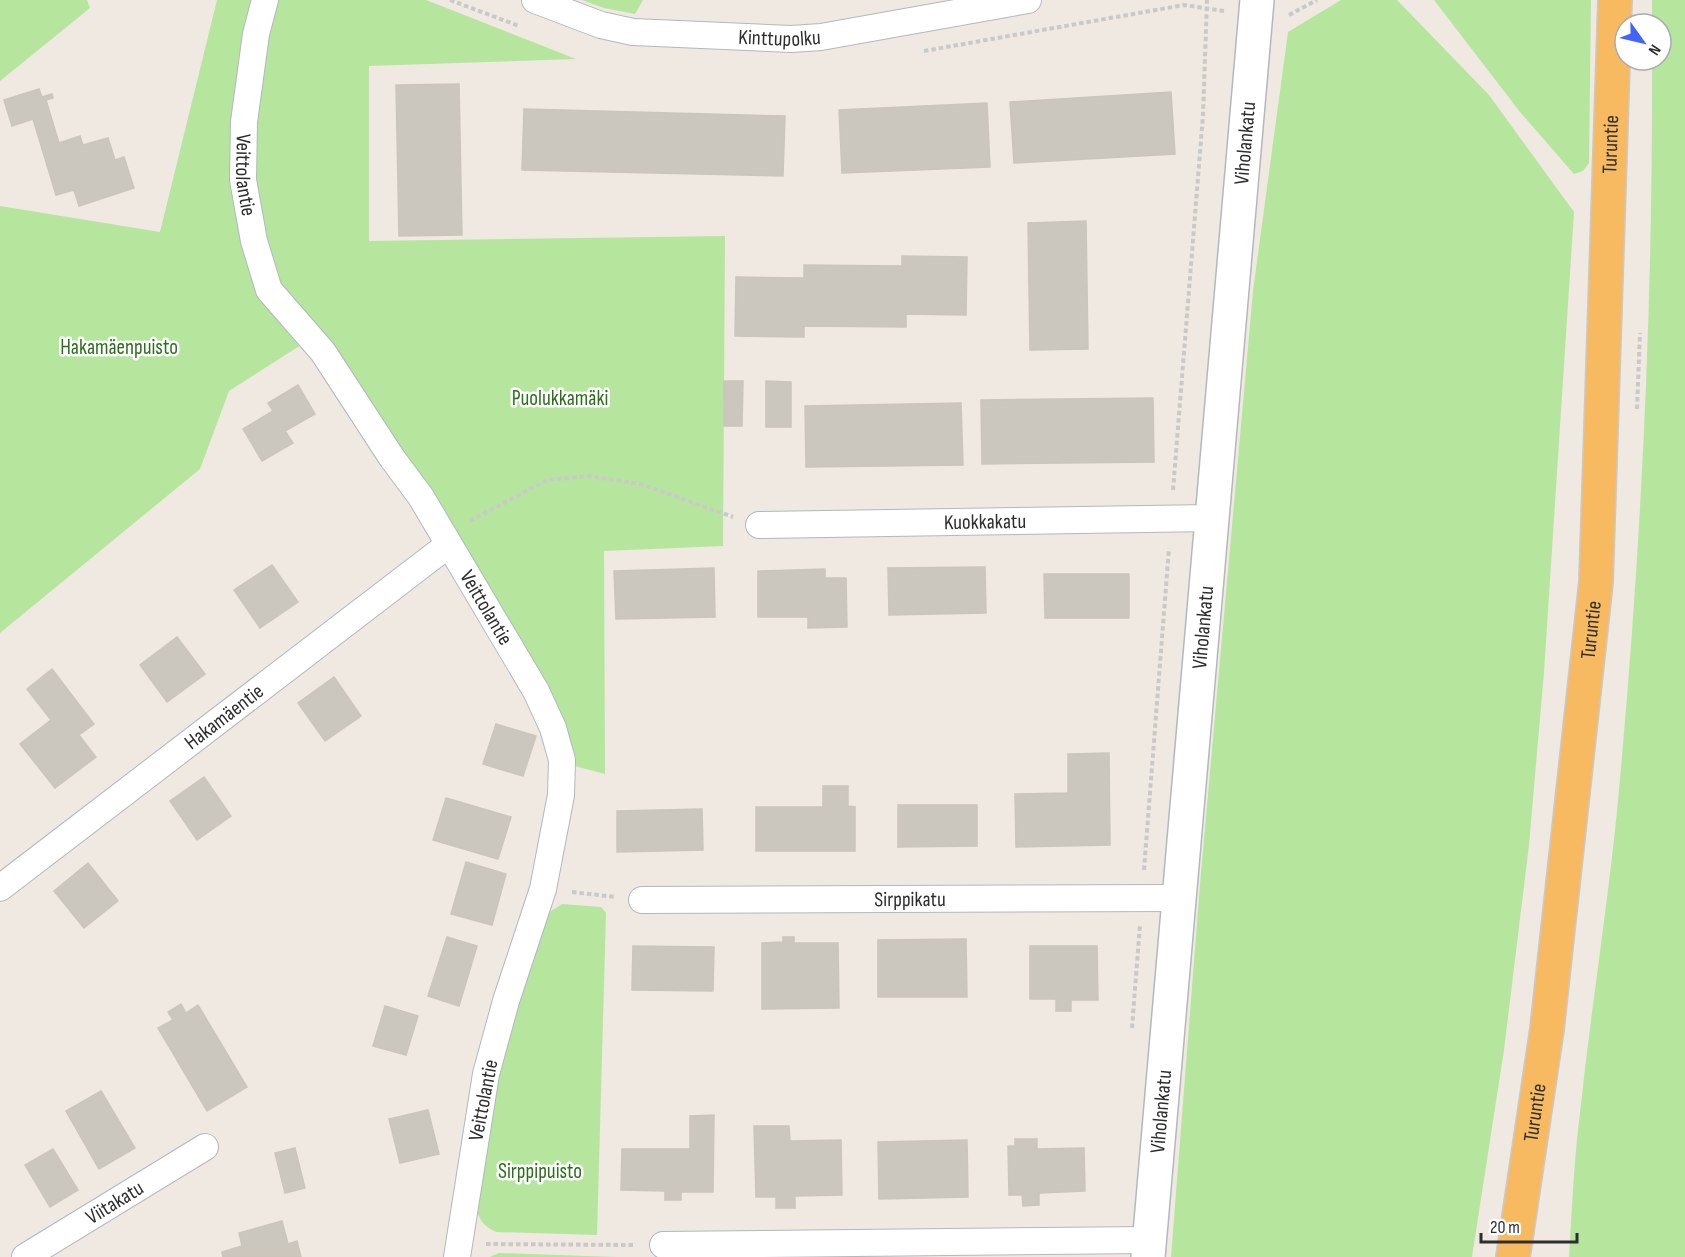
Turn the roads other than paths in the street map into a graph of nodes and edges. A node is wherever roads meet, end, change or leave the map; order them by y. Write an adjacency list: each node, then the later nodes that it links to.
1 (265, 0): 9 (street, Veittolantie)
2 (535, 0): 6 (street, Kinttupolku)
3 (1028, 0): 6 (street, Kinttupolku)
4 (1257, 0): 7 (main road, Viholankatu)
5 (1616, 0): 18 (highway, Turuntie)
6 (907, 11)
7 (1211, 518): 8 (street, Kuokkakatu); 11 (main road, Viholankatu)
8 (759, 525)
9 (447, 542): 10 (street, Hakamäentie); 16 (street, Veittolantie)
10 (0, 888)
11 (1178, 898): 12 (street, Sirppikatu); 15 (main road, Viholankatu)
12 (642, 900)
13 (205, 1147): 17 (street, Viitakatu)
14 (663, 1245): 15 (street)
15 (1149, 1249)
16 (458, 1251)
17 (25, 1257)
18 (1513, 1257)

